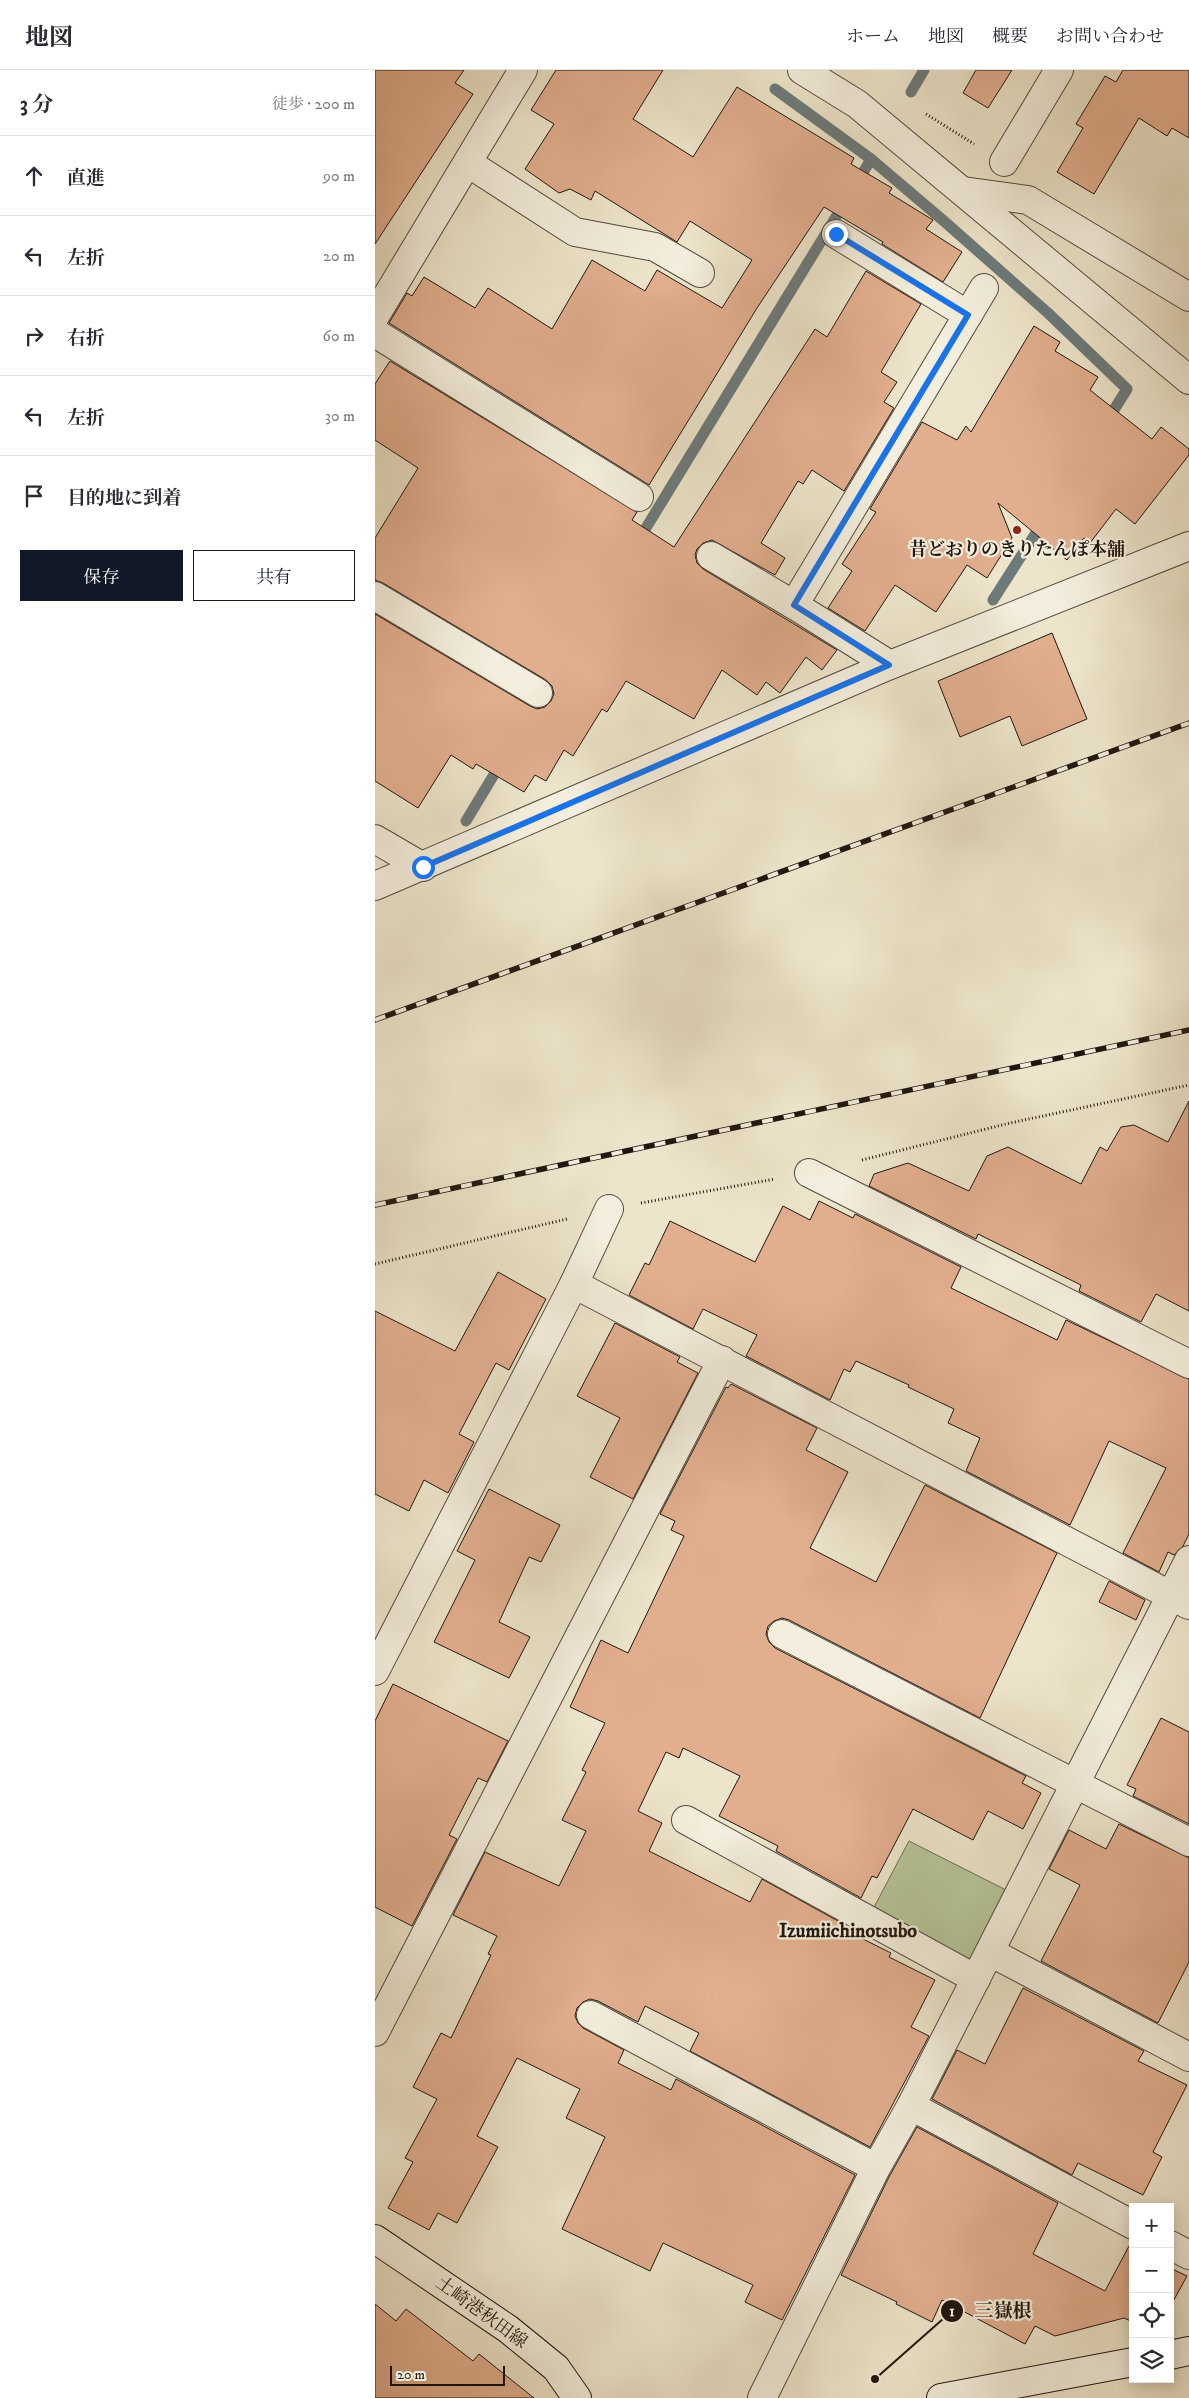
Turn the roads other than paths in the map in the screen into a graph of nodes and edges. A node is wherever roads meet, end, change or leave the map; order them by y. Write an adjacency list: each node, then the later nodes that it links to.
1 (523, 70): 5 (street)
2 (802, 70): 6 (street)
3 (1059, 70): 4 (street)
4 (1004, 162)
5 (468, 163): 8 (street); 12 (street)
6 (963, 191): 10 (street); 14 (street)
7 (836, 234): 11 (street)
8 (700, 272)
9 (984, 288): 11 (street)
10 (1189, 296)
11 (968, 315): 19 (street)
12 (375, 316)
13 (375, 333): 15 (street)
14 (1189, 380)
15 (639, 497)
16 (1189, 546): 20 (street)
17 (711, 556): 19 (street)
18 (375, 596): 21 (street)
19 (794, 605): 20 (street)
20 (889, 665): 23 (street)
21 (538, 693)
22 (375, 839): 23 (street)
23 (423, 867): 24 (street)
24 (375, 886)
25 (809, 1173): 29 (street)
26 (609, 1209): 27 (street)
27 (574, 1284): 28 (street); 33 (street)
28 (722, 1360): 31 (street); 40 (street)
29 (1189, 1364)
30 (1189, 1560): 31 (street)
31 (1180, 1600): 34 (street)
32 (783, 1634): 34 (street)
33 (375, 1671)
34 (1075, 1785): 36 (street); 37 (street)
35 (686, 1820): 38 (street)
36 (1189, 1842)
37 (990, 1952): 38 (street); 41 (street)
38 (976, 1979): 42 (street)
39 (591, 2016): 43 (street)
40 (375, 2032)
41 (1189, 2057)
42 (911, 2106): 43 (street); 44 (street)
43 (877, 2168): 53 (street)
44 (1129, 2223)
45 (375, 2239): 52 (street, 土崎港秋田線)
46 (1174, 2247): 47 (street)
47 (1189, 2255)
48 (1189, 2351): 49 (street)
49 (1174, 2354)
50 (1129, 2363): 51 (street)
51 (955, 2397)
52 (577, 2398)
53 (762, 2398)

